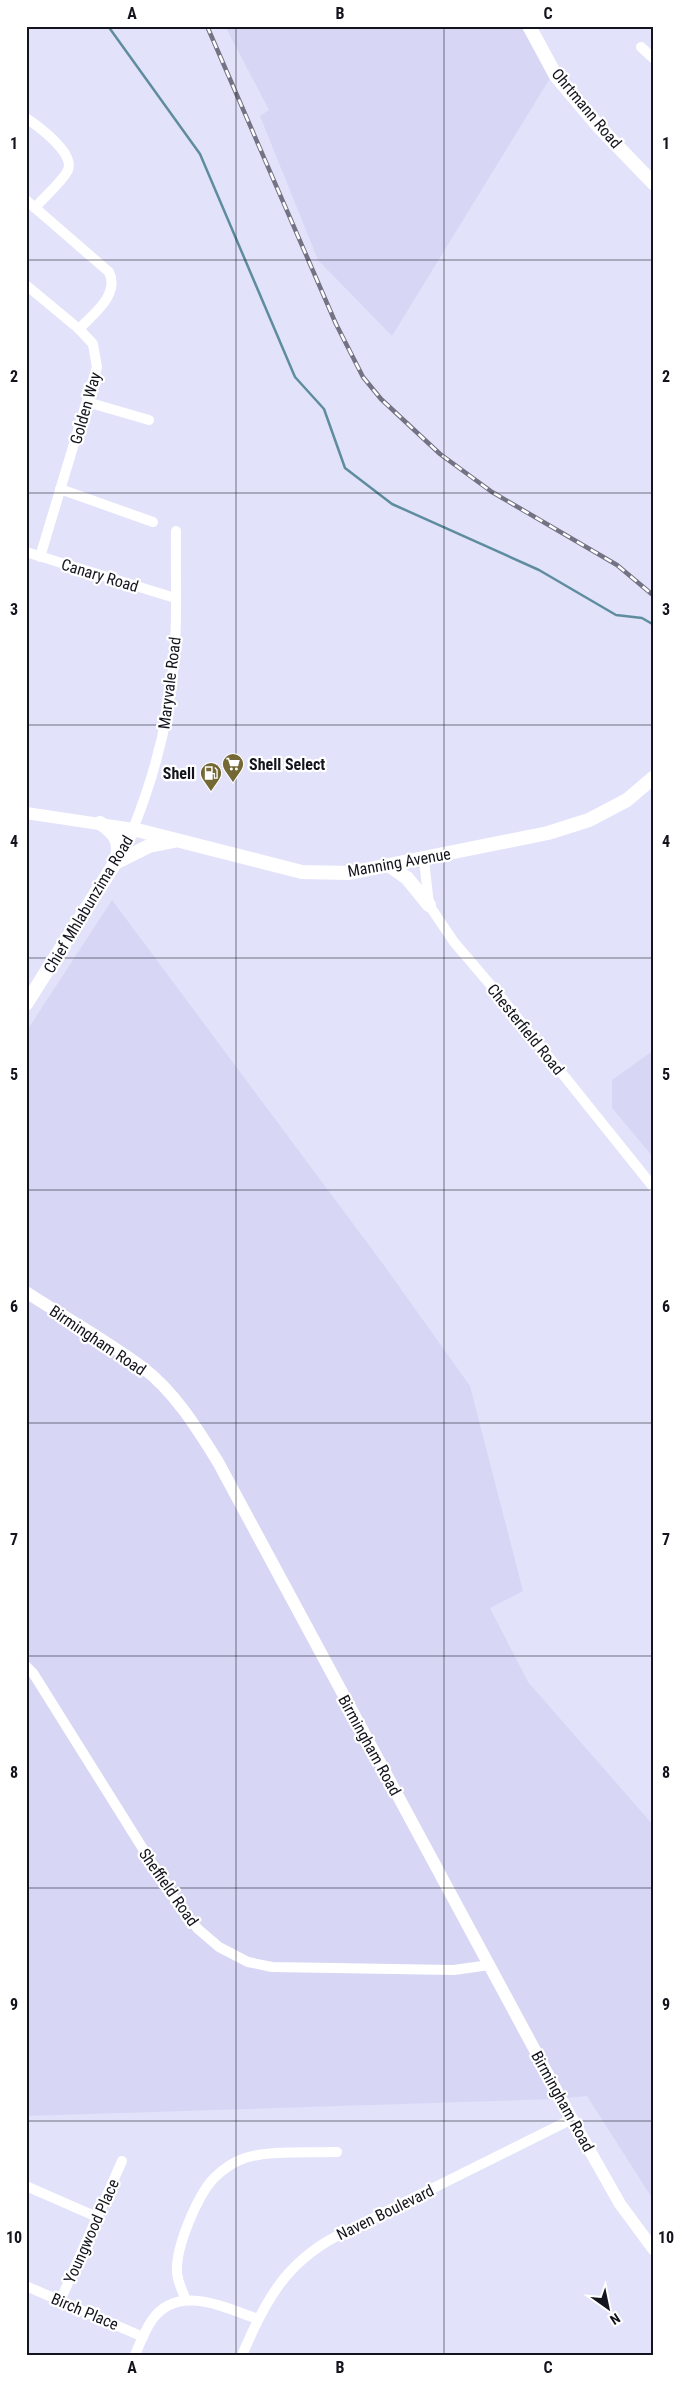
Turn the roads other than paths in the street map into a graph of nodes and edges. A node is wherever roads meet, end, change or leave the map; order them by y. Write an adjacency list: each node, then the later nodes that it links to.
1 (529, 26): 5 (main road, Ohrtmann Road)
2 (641, 47): 3 (street)
3 (654, 59)
4 (26, 118): 7 (street)
5 (654, 184)
6 (26, 200): 7 (street)
7 (35, 208): 9 (street)
8 (26, 285): 9 (street, Golden Way)
9 (79, 329): 10 (street, Golden Way)
10 (87, 402): 11 (street); 12 (street, Golden Way)
11 (149, 420)
12 (60, 489): 13 (street); 16 (street, Golden Way)
13 (153, 522)
14 (176, 531): 17 (street, Maryvale Road)
15 (26, 552): 16 (street, Canary Road)
16 (40, 557): 17 (street, Canary Road)
17 (175, 598): 21 (street, Maryvale Road)
18 (654, 777): 23 (main road, Manning Avenue)
19 (26, 813): 20 (street)
20 (100, 823): 21 (street); 24 (main road)
21 (133, 829): 22 (main road, Manning Avenue); 24 (main road, Chief Mhlabunzima Road)
22 (185, 840): 24 (main road); 25 (main road, Manning Avenue)
23 (424, 860): 25 (main road, Manning Avenue); 26 (street)
24 (116, 862): 27 (main road, Chief Mhlabunzima Road)
25 (390, 866): 26 (main road)
26 (428, 905): 28 (street, Chesterfield Road)
27 (26, 1004)
28 (654, 1188)
29 (26, 1292): 31 (street, Birmingham Road)
30 (26, 1666): 31 (street, Sheffield Road)
31 (489, 1965): 32 (street, Birmingham Road)
32 (572, 2119): 37 (street, Birmingham Road); 41 (street, Naven Boulevard)
33 (337, 2152): 39 (street)
34 (122, 2161): 36 (street, Youngwood Place)
35 (26, 2186): 36 (street)
36 (97, 2218): 40 (street, Youngwood Place)
37 (654, 2250)
38 (26, 2286): 40 (street, Birch Place)
39 (186, 2300): 41 (street); 42 (street)
40 (60, 2301): 42 (street, Birch Place)
41 (258, 2319): 44 (street, Naven Boulevard)
42 (143, 2337): 43 (street)
43 (135, 2355)
44 (242, 2355)

